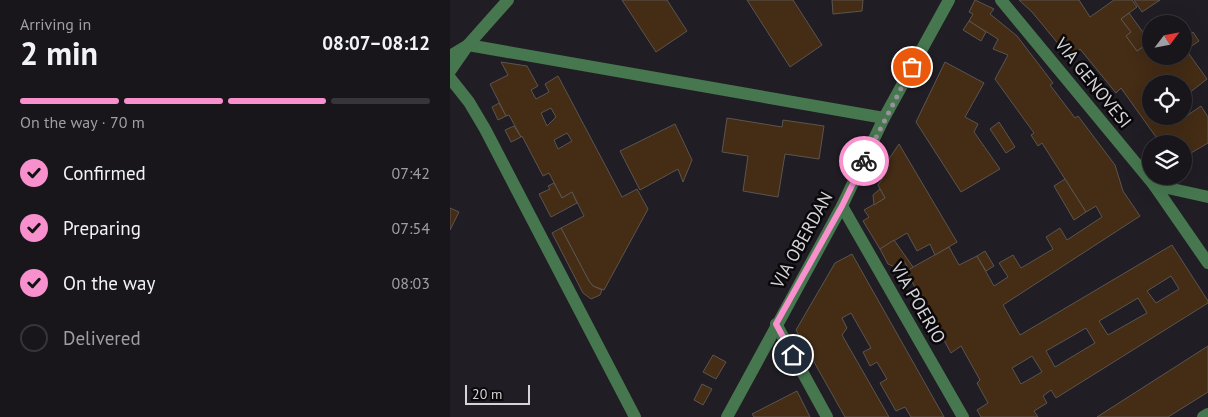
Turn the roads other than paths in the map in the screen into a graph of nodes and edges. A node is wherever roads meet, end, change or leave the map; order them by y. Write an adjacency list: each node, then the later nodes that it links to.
1 (508, 0): 4 (street)
2 (949, 0): 8 (street, VIA OBERDAN)
3 (1001, 0): 9 (street, VIA GENOVESI)
4 (468, 45): 5 (street); 6 (street); 8 (street)
5 (450, 56)
6 (450, 70)
7 (450, 78): 16 (street)
8 (884, 118): 12 (street, VIA OBERDAN)
9 (1142, 170)
10 (1154, 185): 11 (street); 13 (street, VIA GENOVESI)
11 (1208, 197)
12 (842, 206): 14 (street, VIA OBERDAN); 19 (street, VIA POERIO)
13 (1208, 262)
14 (776, 324): 17 (street, VIA OBERDAN); 18 (street)
15 (1208, 414): 20 (street)
16 (635, 417)
17 (727, 417)
18 (827, 417)
19 (963, 417)
20 (1203, 417)

